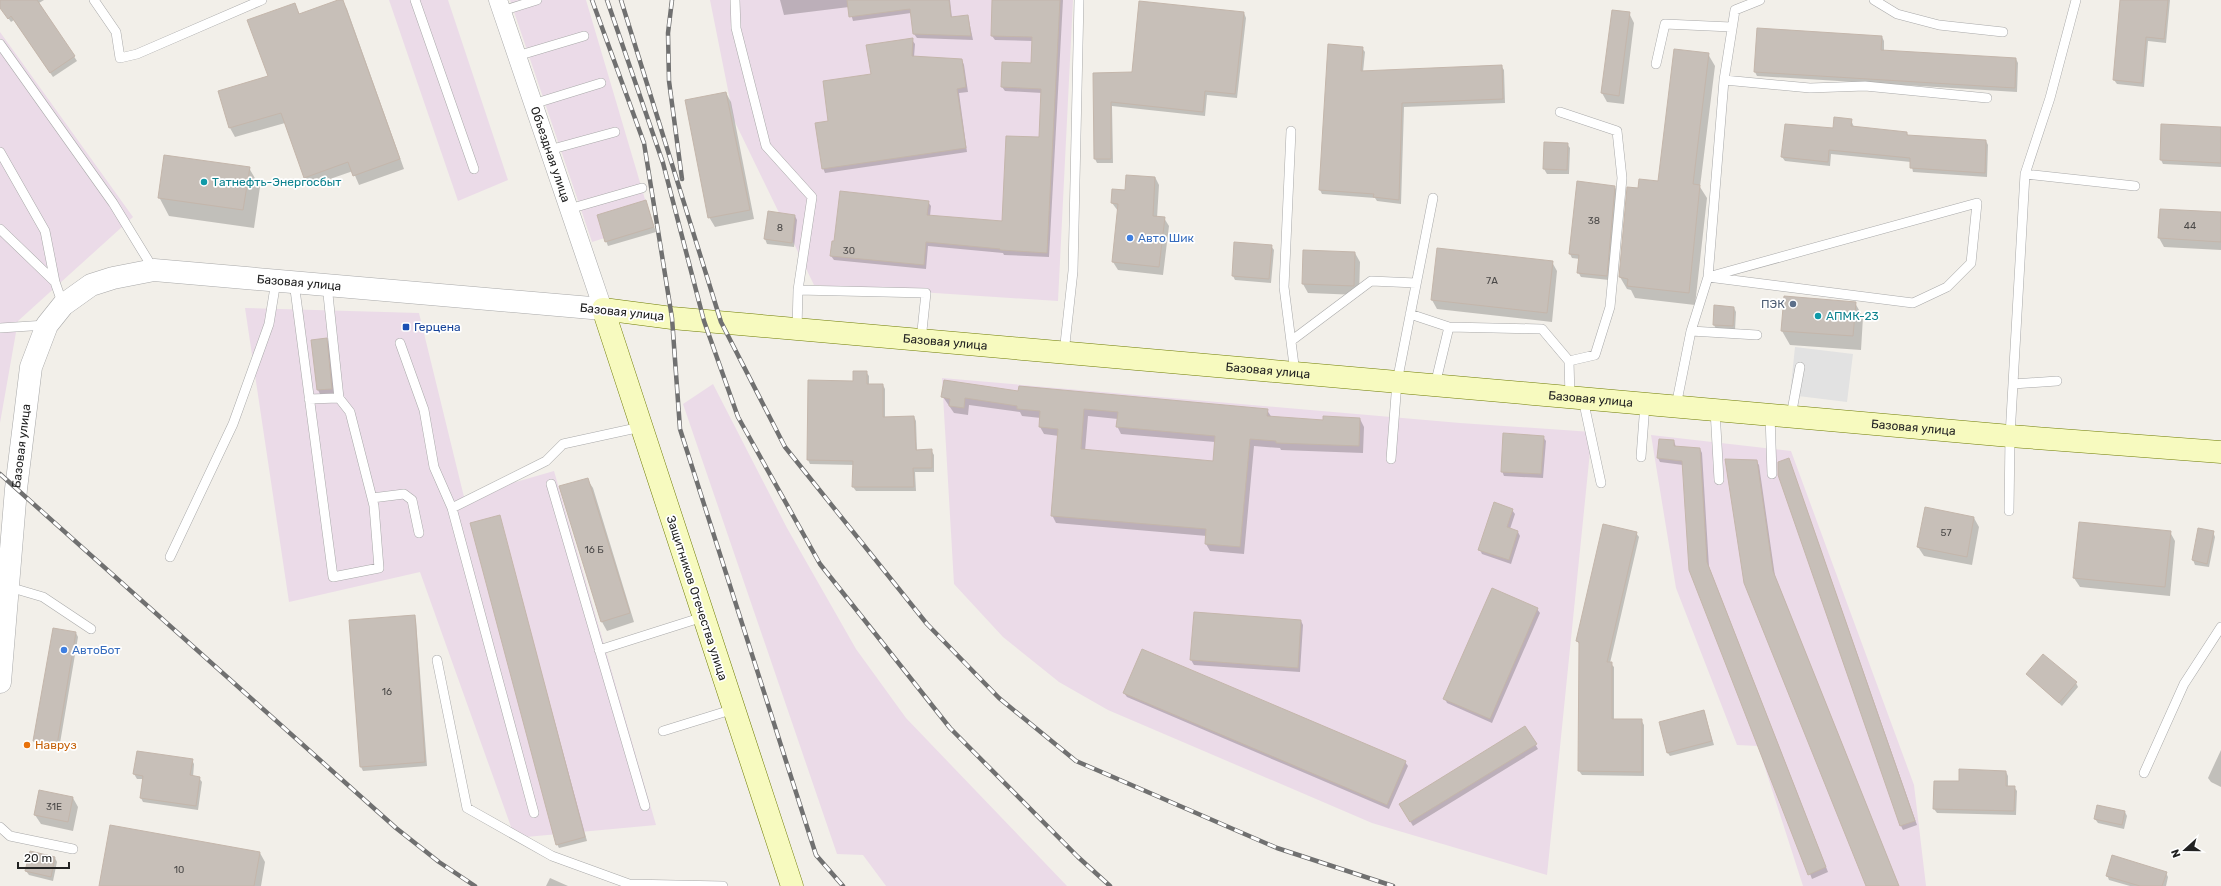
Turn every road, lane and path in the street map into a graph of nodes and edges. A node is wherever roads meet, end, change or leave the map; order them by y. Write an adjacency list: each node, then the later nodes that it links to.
1 (94, 0): 2 (lane)
2 (262, 0)
3 (415, 0): 26 (lane)
4 (537, 0): 10 (lane)
5 (735, 0): 39 (lane)
6 (1079, 0): 52 (lane)
7 (1760, 0): 11 (lane)
8 (1874, 0): 12 (lane)
9 (2076, 0): 27 (lane)
10 (500, 6): 15 (street, Объездная улица)
11 (1732, 27): 16 (lane); 17 (lane)
12 (2003, 32)
13 (584, 36): 15 (lane)
14 (0, 44): 33 (lane)
15 (517, 56): 20 (street, Объездная улица)
16 (1656, 64)
17 (1724, 80): 19 (lane); 34 (lane)
18 (601, 83): 20 (lane)
19 (1987, 98)
20 (533, 104): 24 (street, Объездная улица)
21 (1560, 112): 53 (lane)
22 (1291, 131): 50 (lane)
23 (615, 132): 24 (lane)
24 (549, 150): 31 (street, Объездная улица)
25 (0, 152): 36 (lane)
26 (474, 169)
27 (2025, 174): 28 (lane); 58 (lane)
28 (2135, 186)
29 (642, 188): 31 (lane)
30 (1433, 198): 37 (lane)
31 (569, 209): 41 (street, Объездная улица)
32 (0, 229): 36 (lane)
33 (154, 270): 35 (street, Базовая улица); 40 (street, Базовая улица)
34 (1708, 277): 34 (lane); 47 (lane)
35 (285, 281): 38 (street, Базовая улица); 62 (lane); 80 (lane)
36 (55, 282): 40 (lane)
37 (1416, 282): 42 (lane); 50 (lane)
38 (327, 285): 41 (street, Базовая улица); 60 (lane)
39 (798, 290): 46 (lane); 49 (lane)
40 (63, 305): 43 (street, Базовая улица)
41 (603, 310): 46 (main road, Базовая улица); 67 (main road, Защитников Отечества улица)
42 (1410, 314): 44 (lane); 57 (lane)
43 (47, 324): 45 (lane); 81 (street, Базовая улица)
44 (1449, 327): 53 (lane); 59 (lane)
45 (0, 328)
46 (797, 329): 49 (main road, Базовая улица)
47 (1691, 331): 48 (lane); 64 (lane)
48 (1757, 335)
49 (921, 340): 52 (main road, Базовая улица)
50 (1291, 341): 55 (lane)
51 (400, 343): 77 (lane)
52 (1064, 352): 55 (main road, Базовая улица)
53 (1569, 361): 61 (lane)
54 (1800, 367): 66 (lane)
55 (1295, 373): 57 (main road, Базовая улица)
56 (2057, 381): 58 (lane)
57 (1396, 382): 59 (main road, Базовая улица); 71 (lane)
58 (2013, 384): 68 (lane)
59 (1435, 385): 61 (main road, Базовая улица)
60 (339, 398): 62 (lane); 76 (lane)
61 (1577, 398): 63 (main road, Базовая улица); 75 (lane)
62 (309, 399): 76 (lane)
63 (1645, 404): 64 (main road, Базовая улица); 70 (lane)
64 (1676, 406): 65 (main road, Базовая улица)
65 (1715, 410): 66 (main road, Базовая улица); 73 (lane)
66 (1781, 416): 68 (main road, Базовая улица); 72 (lane)
67 (641, 427): 77 (lane); 82 (main road, Защитников Отечества улица)
68 (2010, 436): 69 (main road, Базовая улица); 78 (lane)
69 (2221, 452)
70 (1641, 457)
71 (1391, 459)
72 (1772, 474)
73 (1719, 480)
74 (550, 484): 85 (lane)
75 (1601, 484)
76 (372, 498): 79 (lane)
77 (452, 508): 92 (lane)
78 (2009, 511)
79 (419, 533)
80 (170, 557)
81 (9, 588): 84 (lane); 87 (street, Базовая улица)
82 (703, 617): 85 (lane); 88 (main road, Защитников Отечества улица)
83 (2221, 627): 90 (lane)
84 (91, 629)
85 (599, 650): 91 (lane)
86 (437, 660): 95 (lane)
87 (0, 682)
88 (734, 709): 89 (lane); 96 (main road, Защитников Отечества улица)
89 (663, 731)
90 (2144, 773)
91 (645, 806)
92 (534, 813)
93 (0, 827): 94 (lane)
94 (73, 849)
95 (723, 886)
96 (792, 886)

